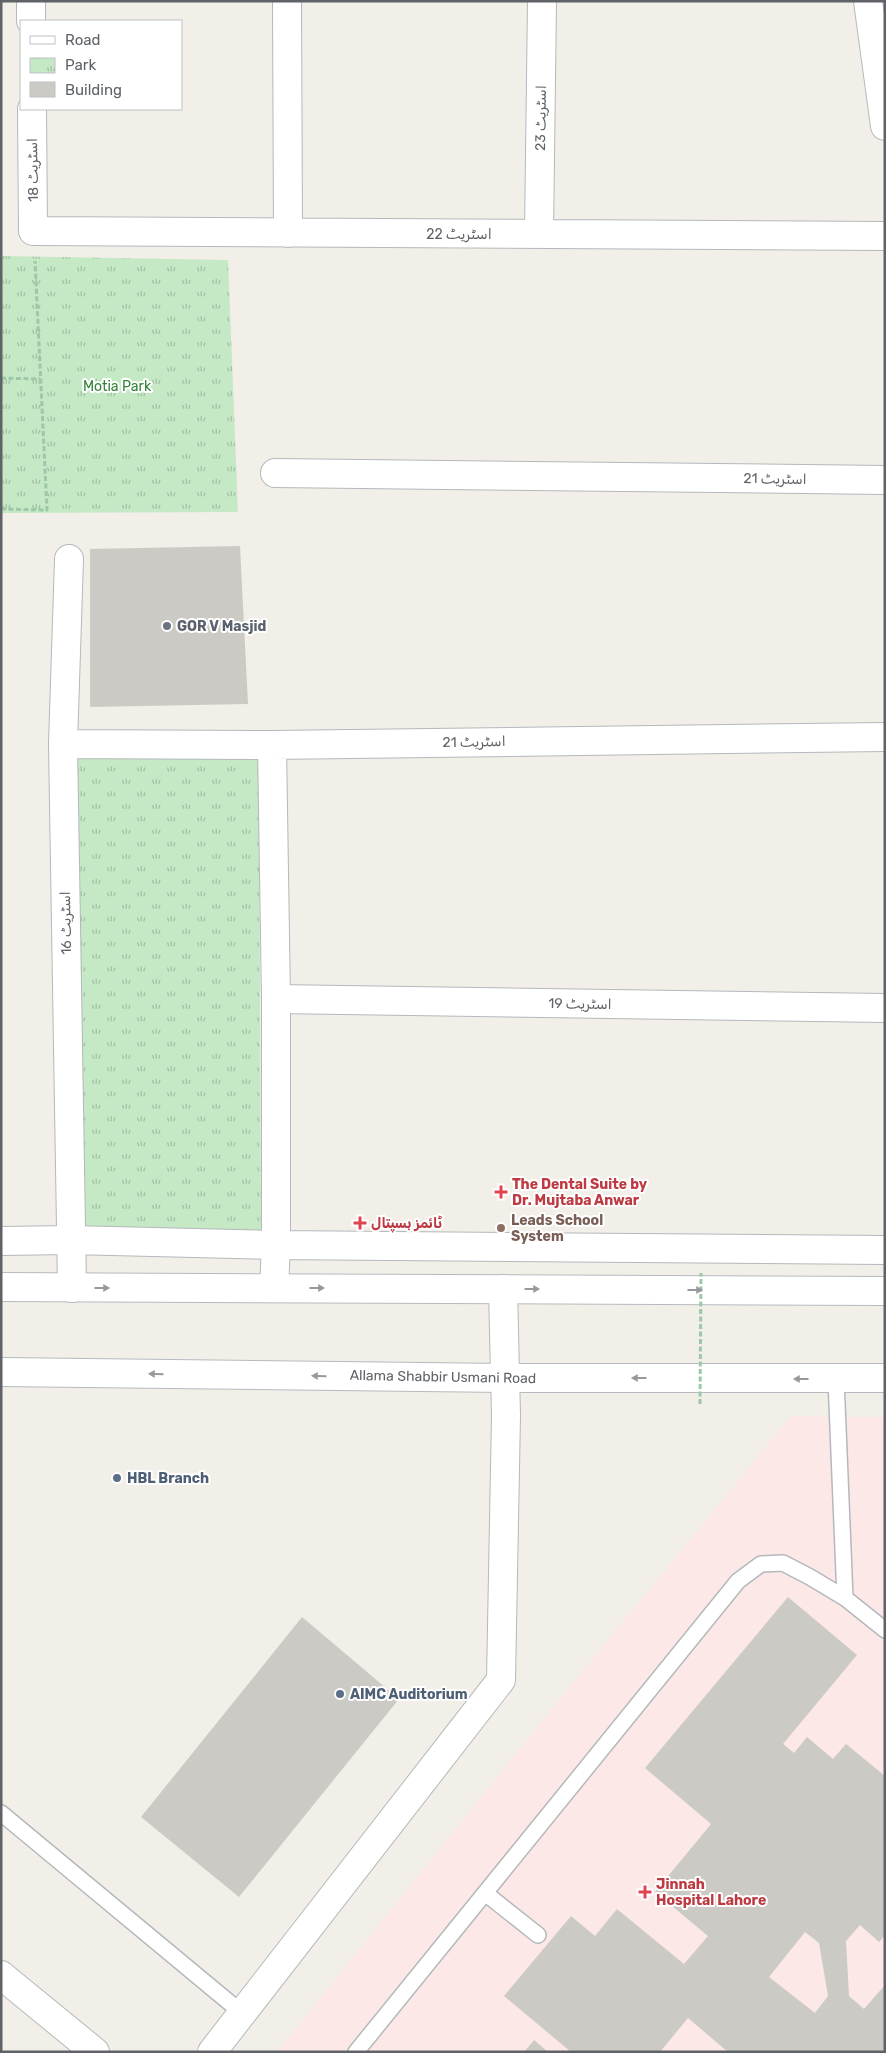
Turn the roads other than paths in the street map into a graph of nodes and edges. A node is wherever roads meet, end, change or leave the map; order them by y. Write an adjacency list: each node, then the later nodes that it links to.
1 (31, 1): 5 (street)
2 (287, 1): 10 (street)
3 (542, 1): 11 (street, اسٹریٹ 23)
4 (868, 1): 6 (street)
5 (31, 20)
6 (880, 53): 8 (street)
7 (32, 110): 9 (street, اسٹریٹ 18)
8 (885, 126)
9 (33, 231): 10 (street, اسٹریٹ 22)
10 (288, 233): 11 (street, اسٹریٹ 22)
11 (539, 234): 12 (street, اسٹریٹ 22)
12 (885, 236)
13 (276, 473): 14 (street, اسٹریٹ 21)
14 (885, 480)
15 (69, 559): 17 (street, اسٹریٹ 16)
16 (885, 737): 18 (street, اسٹریٹ 21)
17 (63, 744): 18 (street, اسٹریٹ 21); 21 (street, اسٹریٹ 16)
18 (272, 745): 19 (street)
19 (276, 999): 20 (street, اسٹریٹ 19); 23 (street)
20 (885, 1008)
21 (70, 1240): 22 (street); 23 (street); 26 (street, اسٹریٹ 16)
22 (1, 1241)
23 (276, 1245): 24 (street); 27 (street)
24 (885, 1250)
25 (1, 1287): 26 (street)
26 (72, 1288): 27 (street, one-way to 27)
27 (274, 1288): 28 (street, one-way to 28)
28 (503, 1289): 29 (street, one-way to 29); 31 (street)
29 (885, 1291)
30 (1, 1372): 31 (street, Allama Shabbir Usmani Road, one-way to 30)
31 (506, 1378): 33 (street, Allama Shabbir Usmani Road, one-way to 31); 40 (street)
32 (885, 1378): 33 (street, Allama Shabbir Usmani Road)
33 (836, 1379): 34 (lane)
34 (845, 1598): 35 (lane); 37 (lane)
35 (885, 1630)
36 (1, 1813): 40 (lane)
37 (484, 1893): 38 (lane); 43 (lane)
38 (538, 1935)
39 (1, 1975): 41 (street)
40 (242, 2013): 42 (street)
41 (95, 2052)
42 (212, 2052)
43 (356, 2052)

